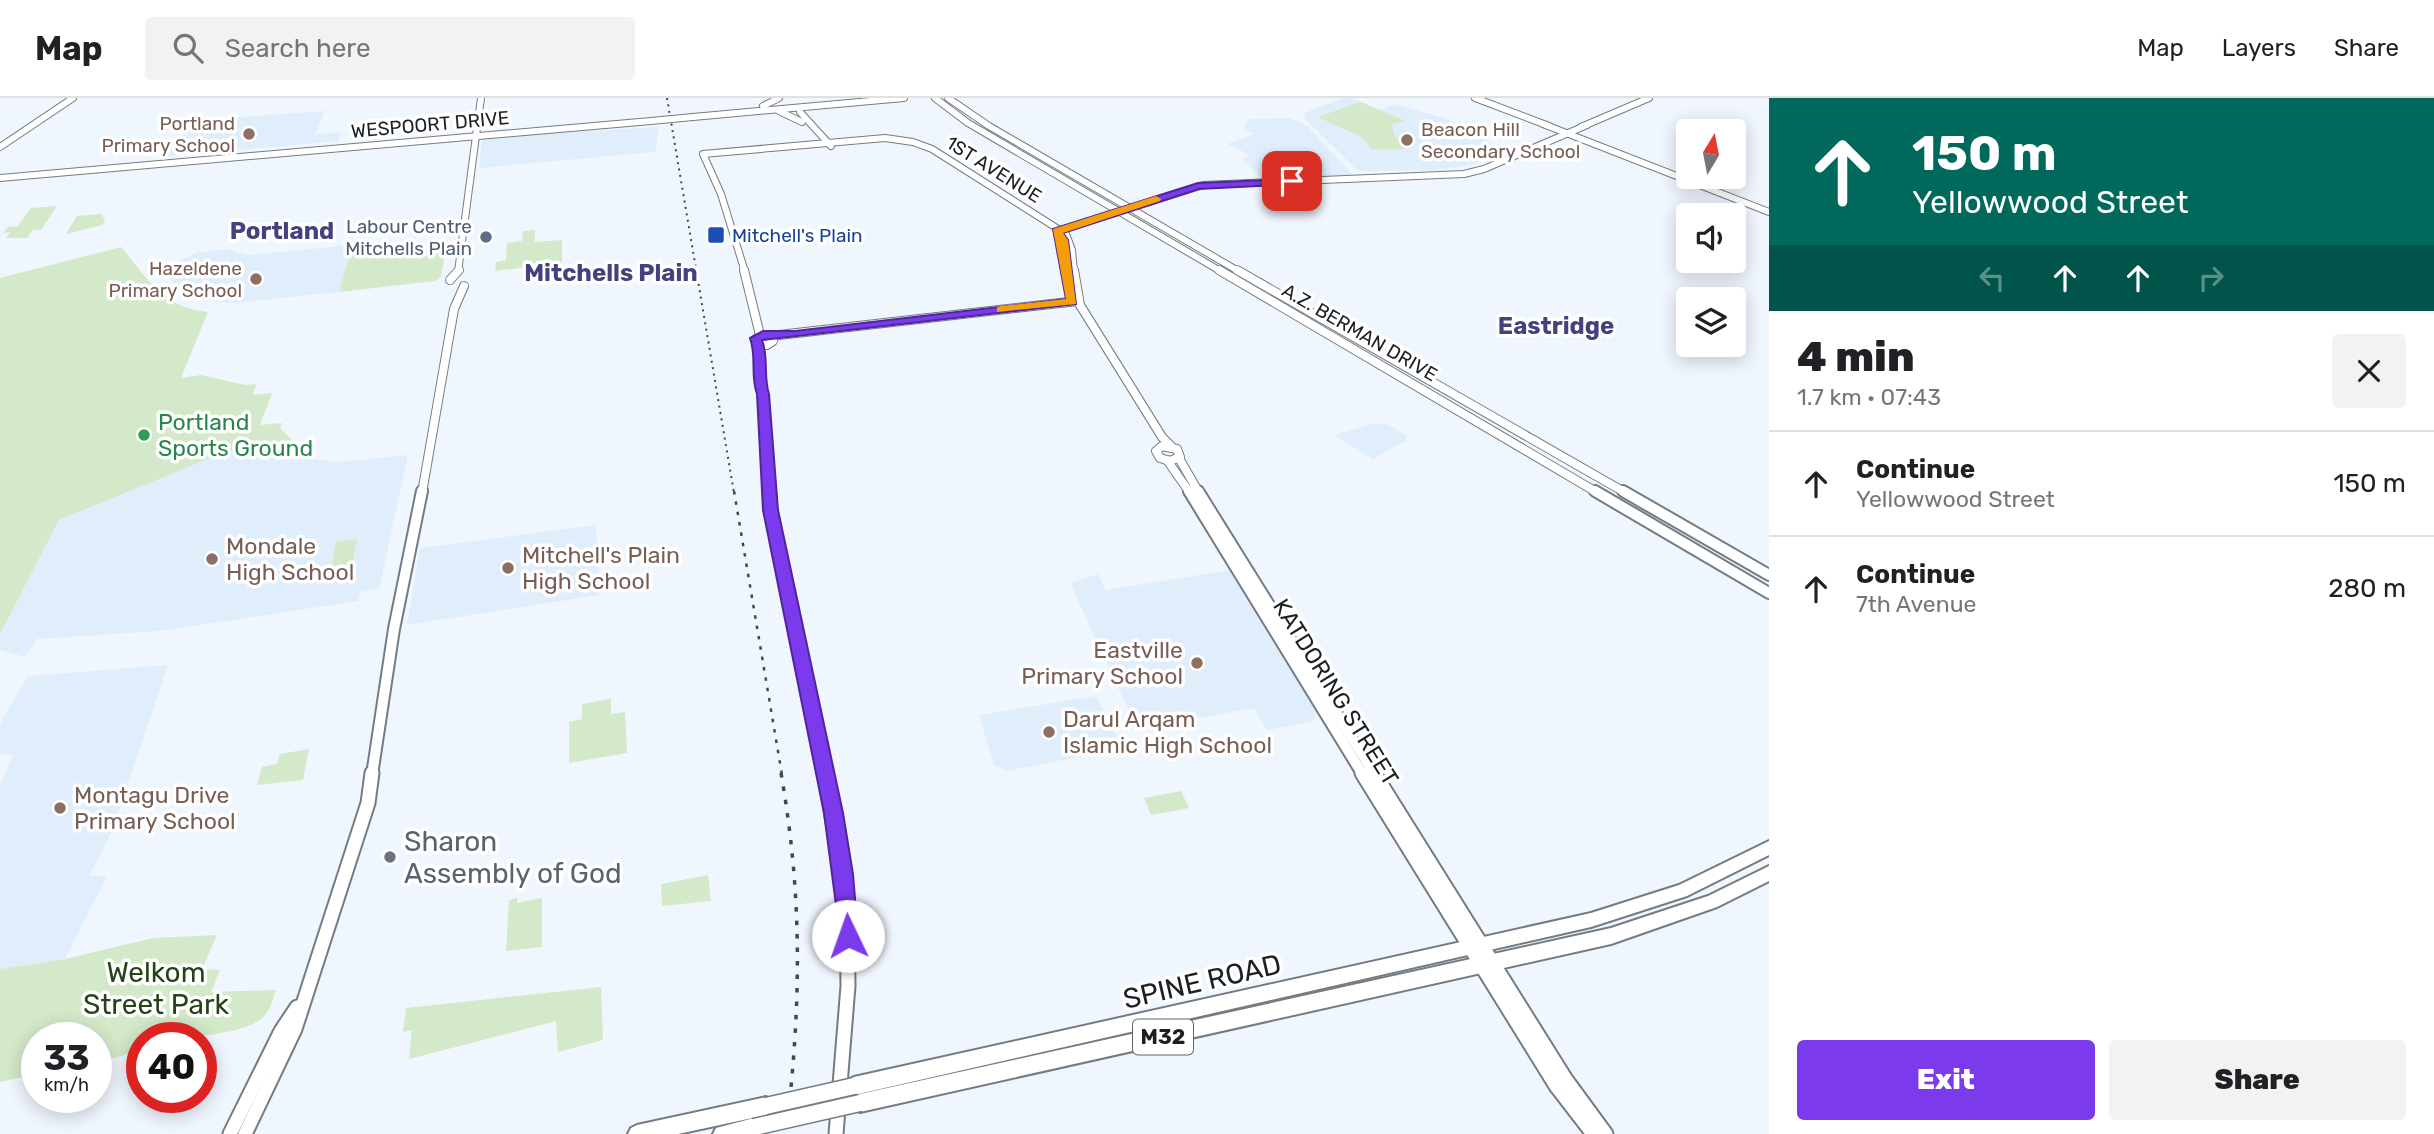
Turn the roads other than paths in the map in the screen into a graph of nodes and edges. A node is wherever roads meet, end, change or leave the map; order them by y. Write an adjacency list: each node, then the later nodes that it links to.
1 (65, 98): 18 (street)
2 (73, 98): 20 (street)
3 (481, 98): 16 (street)
4 (779, 98): 12 (street)
5 (868, 98): 11 (street, WESPOORT DRIVE)
6 (904, 98): 11 (street, WESPOORT DRIVE)
7 (935, 98): 24 (street, A.Z. BERMAN DRIVE)
8 (948, 98): 22 (street, A.Z. BERMAN DRIVE)
9 (1475, 98): 17 (street)
10 (1649, 98): 17 (street)
11 (791, 106): 12 (street, WESPOORT DRIVE); 13 (street, WESPOORT DRIVE); 15 (street); 19 (street)
12 (760, 107): 14 (street, WESPOORT DRIVE)
13 (744, 113): 14 (street, WESPOORT DRIVE); 15 (street)
14 (692, 115): 16 (street, WESPOORT DRIVE, bridge)
15 (802, 122): 19 (street)
16 (475, 134): 21 (street, WESPOORT DRIVE); 26 (street)
17 (1567, 134): 22 (street); 23 (street)
18 (0, 140)
19 (826, 145): 25 (street, 1ST AVENUE); 31 (street, 1ST AVENUE)
20 (0, 147)
21 (0, 176)
22 (1132, 209): 24 (street); 34 (street, A.Z. BERMAN DRIVE)
23 (1769, 212)
24 (1121, 214): 25 (street); 35 (street, A.Z. BERMAN DRIVE)
25 (1062, 233): 29 (street)
26 (458, 271): 27 (street); 28 (street)
27 (464, 282): 28 (street); 30 (street)
28 (451, 284): 30 (street)
29 (1075, 301): 31 (street); 32 (street); 33 (street)
30 (454, 309): 40 (street)
31 (766, 340): 47 (street)
32 (1157, 448): 33 (street); 33 (street)
33 (1172, 455): 38 (street, KATDORING STREET)
34 (1769, 575)
35 (1769, 593)
36 (1769, 848): 38 (main road, SPINE ROAD / M32)
37 (1769, 873): 39 (main road, SPINE ROAD / M32)
38 (1475, 946): 39 (street, KATDORING STREET); 41 (main road, SPINE ROAD / M32)
39 (1486, 965): 41 (main road, SPINE ROAD / M32); 48 (street); 49 (street)
40 (303, 999): 43 (street); 44 (street)
41 (857, 1094): 42 (main road, SPINE ROAD / M32, bridge); 45 (main road, SPINE ROAD / M32, bridge)
42 (754, 1127): 46 (main road, SPINE ROAD / M32)
43 (230, 1134)
44 (245, 1134)
45 (637, 1134)
46 (722, 1134)
47 (836, 1134)
48 (1593, 1134)
49 (1606, 1134)

